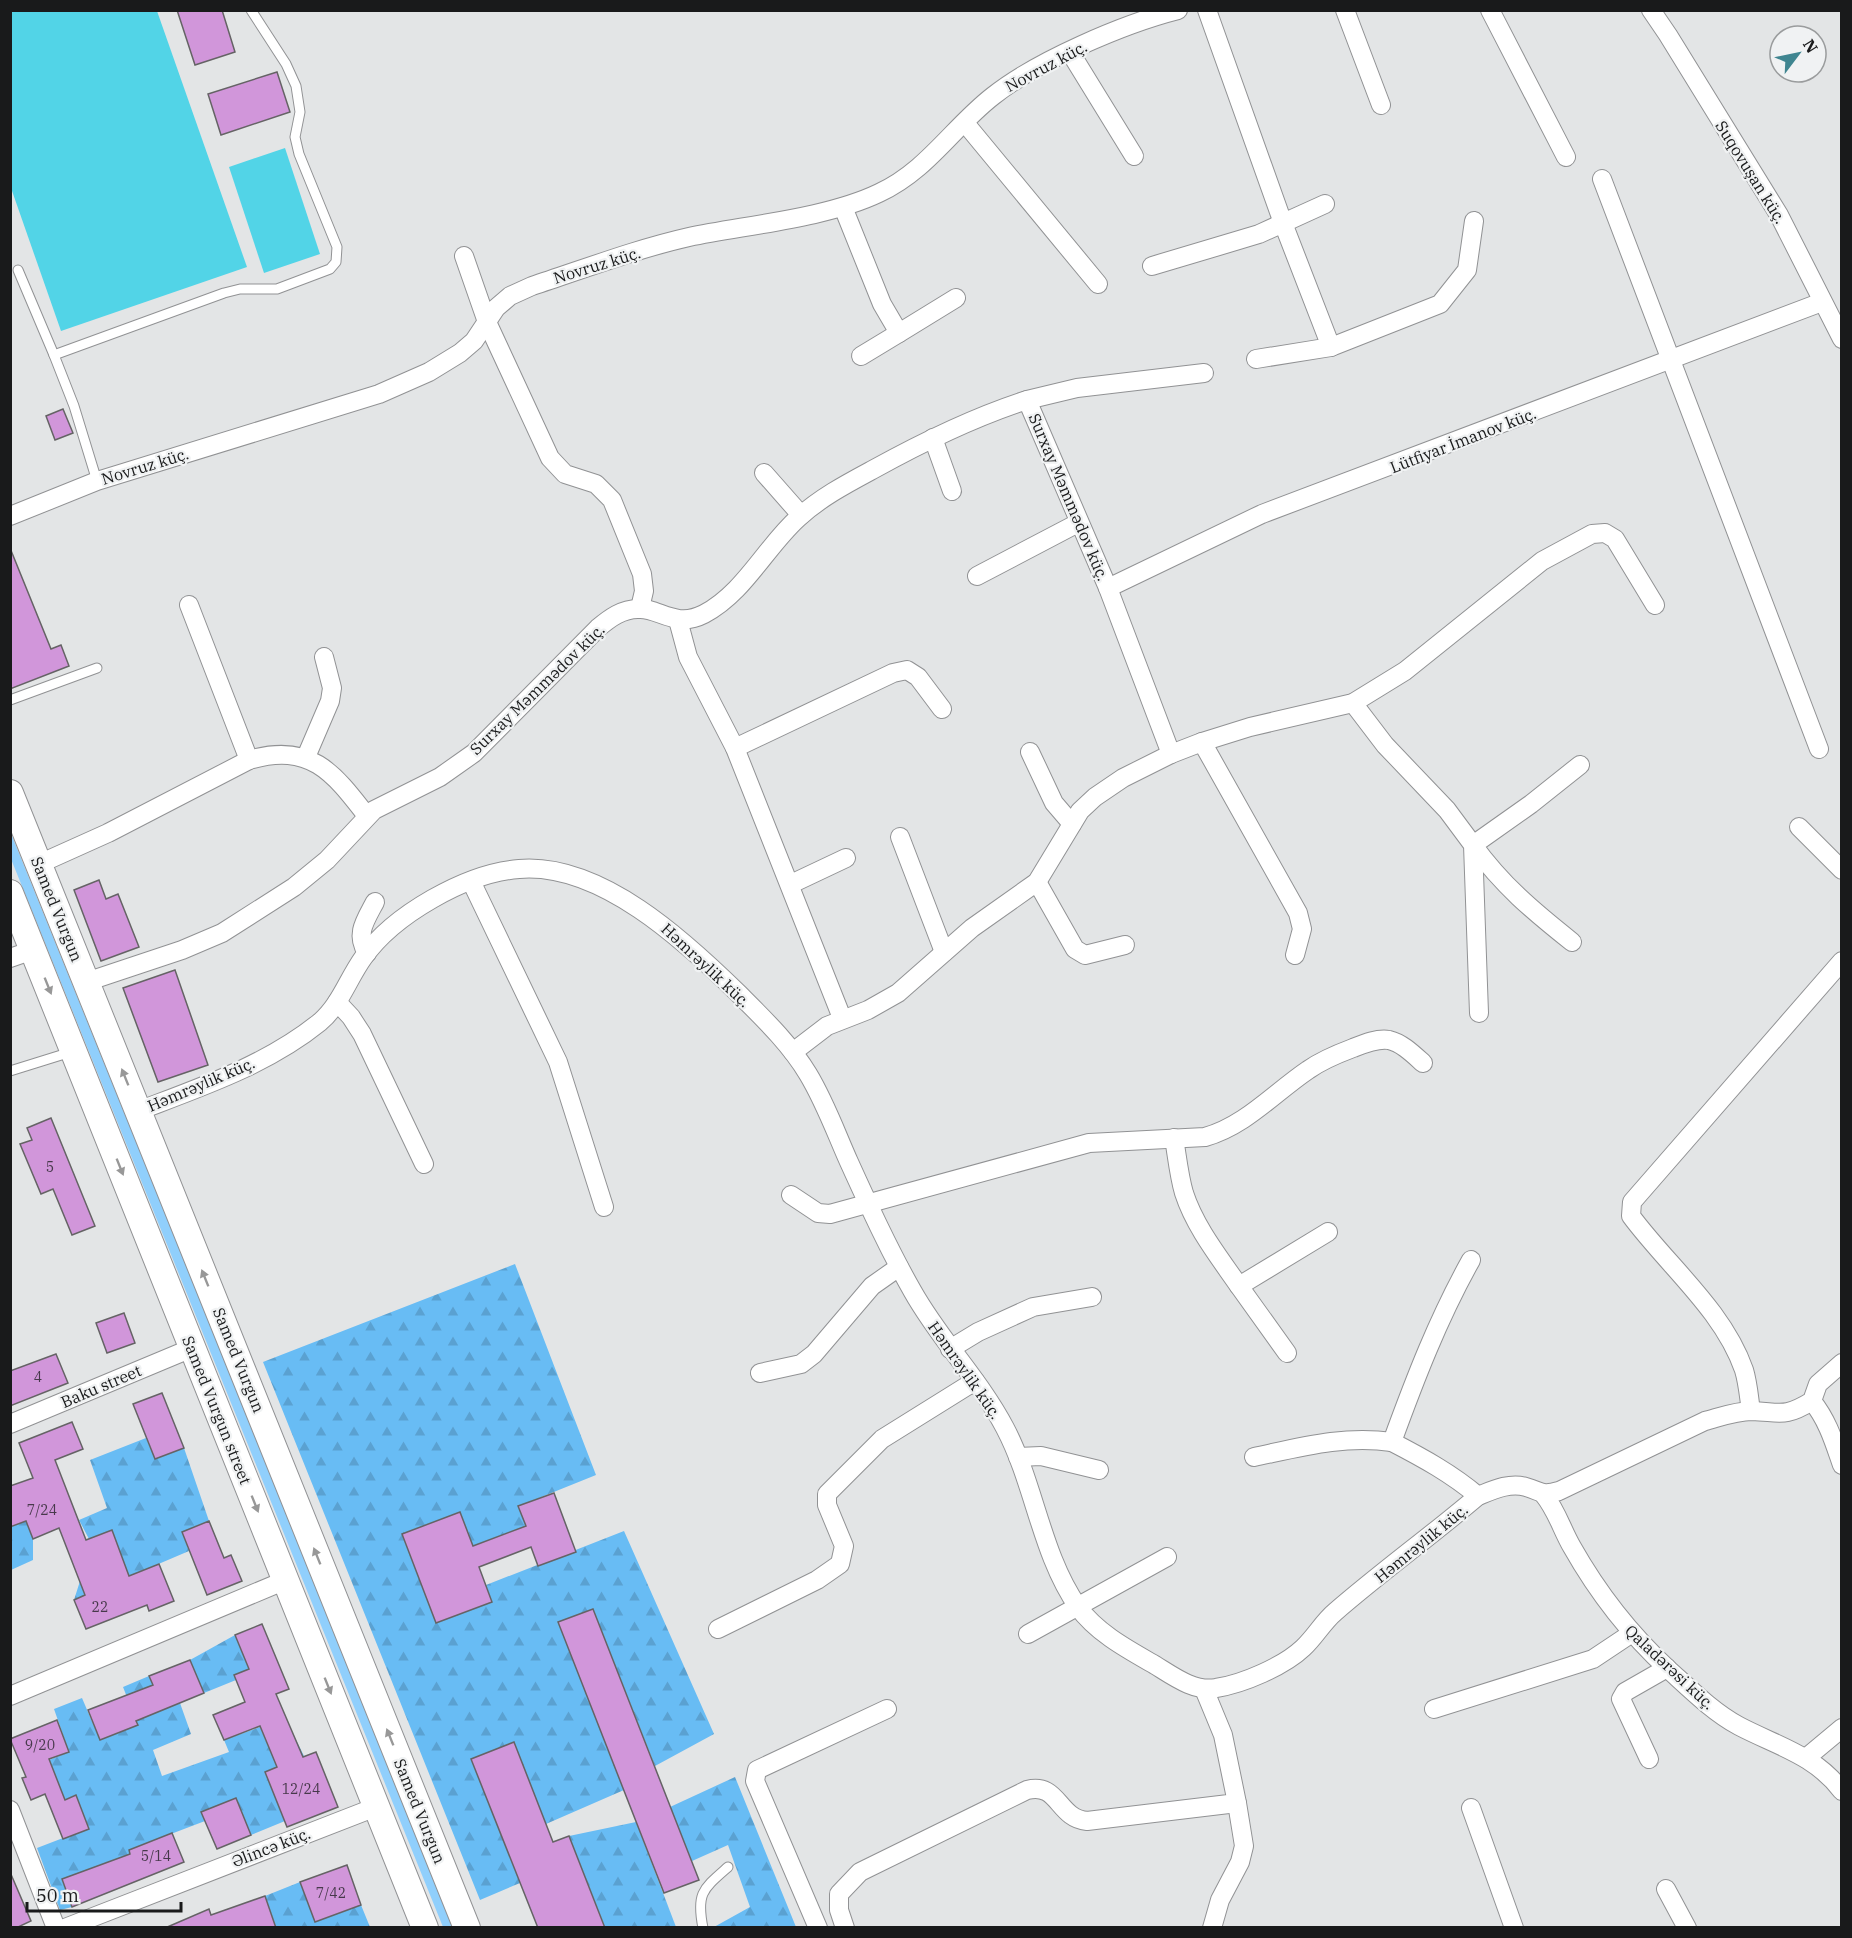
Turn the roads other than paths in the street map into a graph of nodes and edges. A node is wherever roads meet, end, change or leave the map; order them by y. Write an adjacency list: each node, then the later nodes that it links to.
1 (251, 10): 27 (lane)
2 (1178, 10): 7 (street, Novruz küç.)
3 (1208, 10): 16 (street)
4 (1345, 10): 8 (street)
5 (1490, 10): 11 (street)
6 (1651, 10): 22 (street, Suqovuşan küç.)
7 (1071, 52): 9 (street, Novruz küç.); 10 (street)
8 (1381, 105)
9 (965, 123): 14 (street, Novruz küç.); 20 (street)
10 (1134, 156)
11 (1566, 157)
12 (1602, 179): 30 (street)
13 (1325, 204): 16 (street)
14 (843, 207): 23 (street, Novruz küç.); 24 (street)
15 (1474, 221): 26 (street)
16 (1283, 224): 18 (street); 26 (street)
17 (464, 256): 23 (street)
18 (1152, 266)
19 (18, 270): 27 (lane)
20 (1098, 284)
21 (956, 298): 24 (street)
22 (1822, 302): 25 (street, Suqovuşan küç.); 30 (street, Lütfiyar İmanov küç.)
23 (487, 322): 35 (street, Novruz küç.); 44 (street)
24 (899, 333): 28 (street)
25 (1842, 339)
26 (1331, 347): 29 (street)
27 (54, 355): 35 (lane)
28 (861, 356)
29 (1257, 359)
30 (1669, 359): 41 (street, Lütfiyar İmanov küç.); 53 (street)
31 (1204, 373): 32 (street)
32 (1028, 400): 33 (street, Surxay Məmmədov küç.); 39 (street, Surxay Məmmədov küç.)
33 (933, 438): 36 (street); 37 (street, Surxay Məmmədov küç.)
34 (764, 473): 37 (street)
35 (97, 481): 38 (street, Novruz küç.)
36 (952, 491)
37 (801, 515): 45 (street, Surxay Məmmədov küç.)
38 (10, 516)
39 (1078, 523): 40 (street); 41 (street, Surxay Məmmədov küç.)
40 (977, 576)
41 (1108, 588): 55 (street, Surxay Məmmədov küç.)
42 (189, 605): 57 (street)
43 (1655, 605): 49 (street)
44 (640, 608): 45 (street); 60 (street, Surxay Məmmədov küç.)
45 (678, 620): 52 (street)
46 (324, 657): 56 (street)
47 (97, 669): 48 (lane)
48 (10, 700)
49 (1353, 703): 51 (street); 64 (street)
50 (942, 709): 52 (street)
51 (1202, 742): 55 (street); 78 (street)
52 (735, 748): 70 (street)
53 (1819, 749)
54 (1030, 752): 61 (street)
55 (1171, 754): 61 (street)
56 (306, 757): 57 (street); 60 (street)
57 (249, 760): 66 (street)
58 (1580, 765): 64 (street)
59 (10, 793): 66 (main road, Samed Vurgun)
60 (367, 816): 80 (street, Surxay Məmmədov küç.)
61 (1072, 824): 69 (street)
62 (1799, 827): 67 (street)
63 (900, 837): 75 (street)
64 (1473, 845): 73 (street); 82 (street)
65 (846, 858): 70 (street)
66 (39, 864): 80 (main road, Samed Vurgun)
67 (1842, 870)
68 (471, 881): 76 (street, Həmrəylik küç.); 85 (street, Həmrəylik küç.); 93 (street)
69 (1036, 882): 74 (street); 75 (street)
70 (790, 884): 83 (street)
71 (10, 893): 77 (main road, Samed Vurgun street)
72 (375, 902): 76 (street)
73 (1572, 942)
74 (1125, 945)
75 (944, 952): 83 (street)
76 (367, 953): 81 (street, Həmrəylik küç.)
77 (22, 954): 84 (main road, Samed Vurgun street, one-way to 84)
78 (1295, 955)
79 (1842, 961): 106 (street)
80 (87, 982): 88 (main road, Samed Vurgun, one-way to 80)
81 (337, 1002): 88 (street, Həmrəylik küç.); 90 (street)
82 (1479, 1013)
83 (842, 1018): 85 (street)
84 (74, 1052): 87 (lane); 99 (main road, Samed Vurgun street, one-way to 99)
85 (793, 1052): 92 (street, Həmrəylik küç.)
86 (1423, 1063): 89 (street)
87 (10, 1071)
88 (138, 1111): 139 (main road, Samed Vurgun, one-way to 88)
89 (1174, 1138): 92 (street); 97 (street)
90 (424, 1164)
91 (791, 1195): 92 (street)
92 (868, 1204): 96 (street, Həmrəylik küç.)
93 (604, 1207)
94 (1328, 1232): 97 (street)
95 (1472, 1260): 108 (street)
96 (899, 1267): 100 (street, Həmrəylik küç.); 103 (street)
97 (1239, 1286): 101 (street)
98 (1092, 1297): 100 (street)
99 (192, 1348): 107 (street, Baku street); 116 (main road, Samed Vurgun street, one-way to 116)
100 (950, 1349): 104 (street, Həmrəylik küç.)
101 (1287, 1353)
102 (1842, 1363): 105 (street)
103 (760, 1373)
104 (975, 1382): 109 (street, Həmrəylik küç.); 118 (street)
105 (1812, 1401): 106 (street); 111 (street)
106 (1751, 1411): 113 (street)
107 (10, 1424)
108 (1392, 1442): 110 (street); 114 (street)
109 (1018, 1457): 112 (street); 117 (street, Həmrəylik küç.)
110 (1254, 1457)
111 (1842, 1465)
112 (1099, 1470)
113 (1544, 1495): 114 (street, Həmrəylik küç.); 119 (street, Qaladərəsi küç.)
114 (1478, 1496): 122 (street, Həmrəylik küç.)
115 (1167, 1557): 117 (street)
116 (285, 1580): 123 (street); 131 (main road, Samed Vurgun street, one-way to 131)
117 (1079, 1607): 120 (street); 122 (street, Həmrəylik küç.)
118 (718, 1629)
119 (1632, 1633): 121 (street, Qaladərəsi küç.); 125 (street)
120 (1028, 1634)
121 (1667, 1668): 127 (street, Qaladərəsi küç.); 128 (street)
122 (1204, 1689): 130 (street)
123 (10, 1696)
124 (887, 1709): 141 (street)
125 (1434, 1709)
126 (1842, 1728): 127 (street)
127 (1806, 1758): 129 (street, Qaladərəsi küç.)
128 (1649, 1760)
129 (1842, 1791)
130 (1237, 1803): 142 (street); 143 (street)
131 (376, 1806): 137 (street, Əlincə küç.); 138 (main road, Samed Vurgun street)
132 (1471, 1808): 144 (street)
133 (10, 1810): 136 (street)
134 (728, 1867): 140 (lane)
135 (1666, 1889): 145 (street)
136 (56, 1928)
137 (65, 1928)
138 (424, 1928)
139 (466, 1928)
140 (703, 1928)
141 (818, 1928)
142 (845, 1928)
143 (1212, 1928)
144 (1514, 1928)
145 (1688, 1928)

